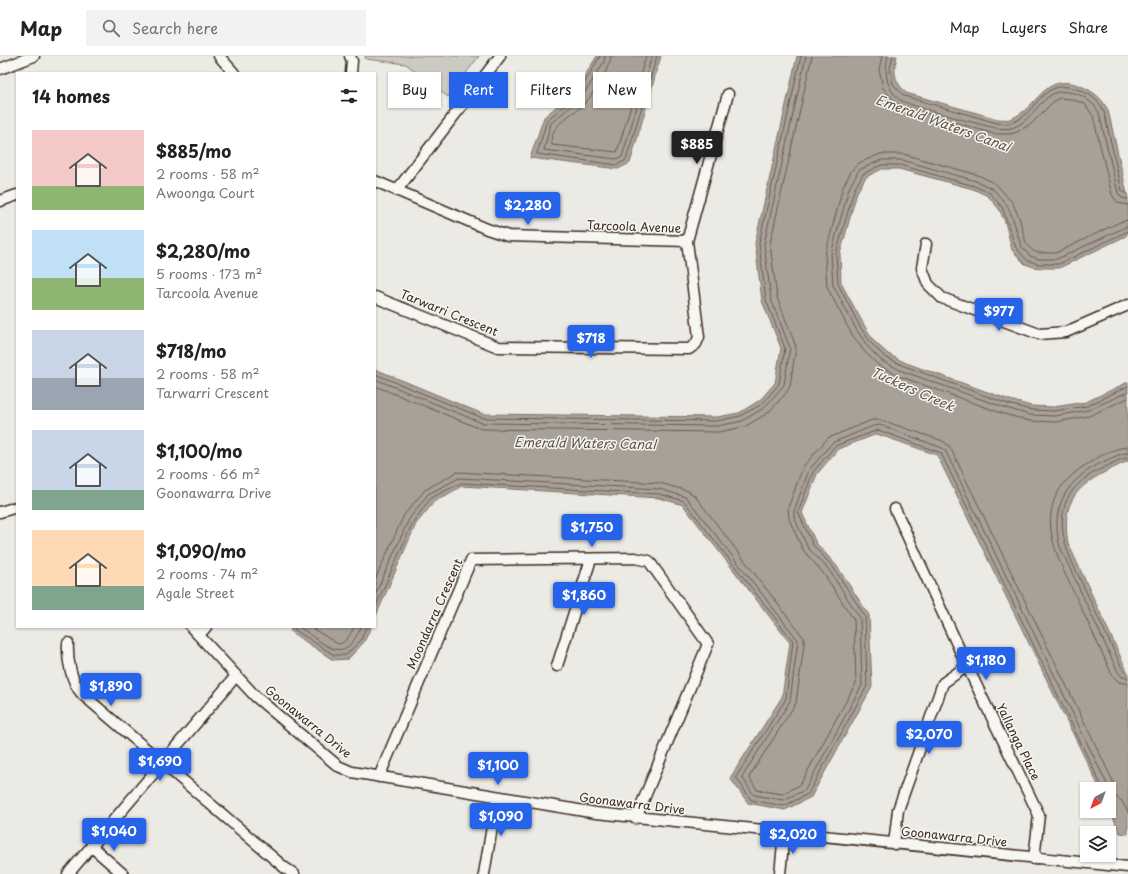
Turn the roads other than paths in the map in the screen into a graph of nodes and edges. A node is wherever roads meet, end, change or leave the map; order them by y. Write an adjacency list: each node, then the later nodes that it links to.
1 (34, 56): 5 (street)
2 (219, 56): 6 (street)
3 (350, 56): 7 (street)
4 (500, 56): 10 (street)
5 (0, 69)
6 (233, 72)
7 (351, 72)
8 (728, 94): 13 (street)
9 (376, 181): 10 (street, Tarcoola Avenue)
10 (397, 190): 13 (street, Tarcoola Avenue)
11 (16, 195): 12 (street)
12 (0, 201)
13 (686, 241): 15 (street, Tarwarri Crescent)
14 (926, 244): 16 (street)
15 (376, 297)
16 (1128, 305)
17 (0, 505): 18 (street)
18 (16, 507)
19 (16, 507): 21 (street)
20 (895, 509): 28 (street, Yallanga Place)
21 (0, 512)
22 (591, 559): 27 (street); 31 (street, Moondarra Crescent); 33 (street, Moondarra Crescent)
23 (192, 628): 25 (street, Goonawarra Drive)
24 (205, 628): 25 (street)
25 (199, 635): 29 (street, Goonawarra Drive)
26 (68, 643): 30 (street)
27 (557, 666)
28 (967, 666): 35 (street); 37 (street, Yallanga Place)
29 (236, 676): 30 (street); 31 (street, Goonawarra Drive)
30 (161, 764): 36 (street); 41 (street)
31 (379, 777): 32 (street, Goonawarra Drive)
32 (497, 797): 33 (street, Goonawarra Drive); 42 (street)
33 (636, 818): 34 (street, Goonawarra Drive)
34 (784, 834): 35 (street, Goonawarra Drive); 43 (street)
35 (894, 844): 37 (street, Goonawarra Drive)
36 (91, 846): 39 (street); 40 (street)
37 (1034, 859): 38 (street, Goonawarra Drive)
38 (1128, 867)
39 (68, 874)
40 (123, 874)
41 (294, 874)
42 (484, 874)
43 (780, 874)

